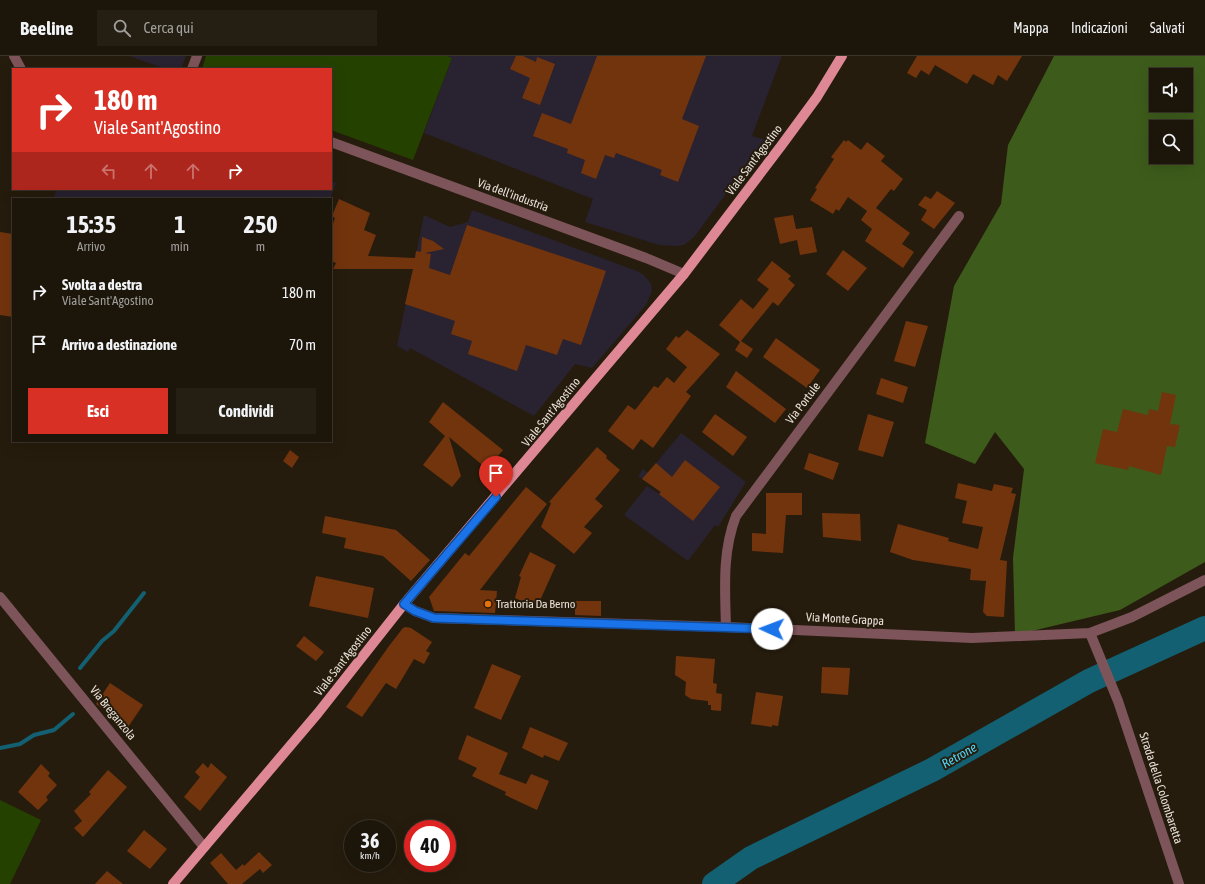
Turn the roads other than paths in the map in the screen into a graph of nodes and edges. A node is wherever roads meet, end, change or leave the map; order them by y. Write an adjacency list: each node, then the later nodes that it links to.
1 (14, 56): 4 (street)
2 (197, 56): 5 (street)
3 (842, 56): 8 (main road, Viale Sant'Agostino)
4 (20, 68)
5 (192, 68)
6 (332, 142): 8 (street, Via dell'industria)
7 (959, 216): 12 (street, Via Portule)
8 (684, 274): 11 (main road, Viale Sant'Agostino)
9 (1205, 580): 13 (street, Via Monte Grappa)
10 (0, 597): 14 (street, Via Breganzola)
11 (404, 604): 12 (street, Via Monte Grappa); 14 (main road, Viale Sant'Agostino)
12 (726, 627): 13 (street, Via Monte Grappa)
13 (1090, 633): 16 (street, Strada della Colombaretta)
14 (204, 847): 15 (main road, Viale Sant'Agostino)
15 (173, 884)
16 (1179, 884)

